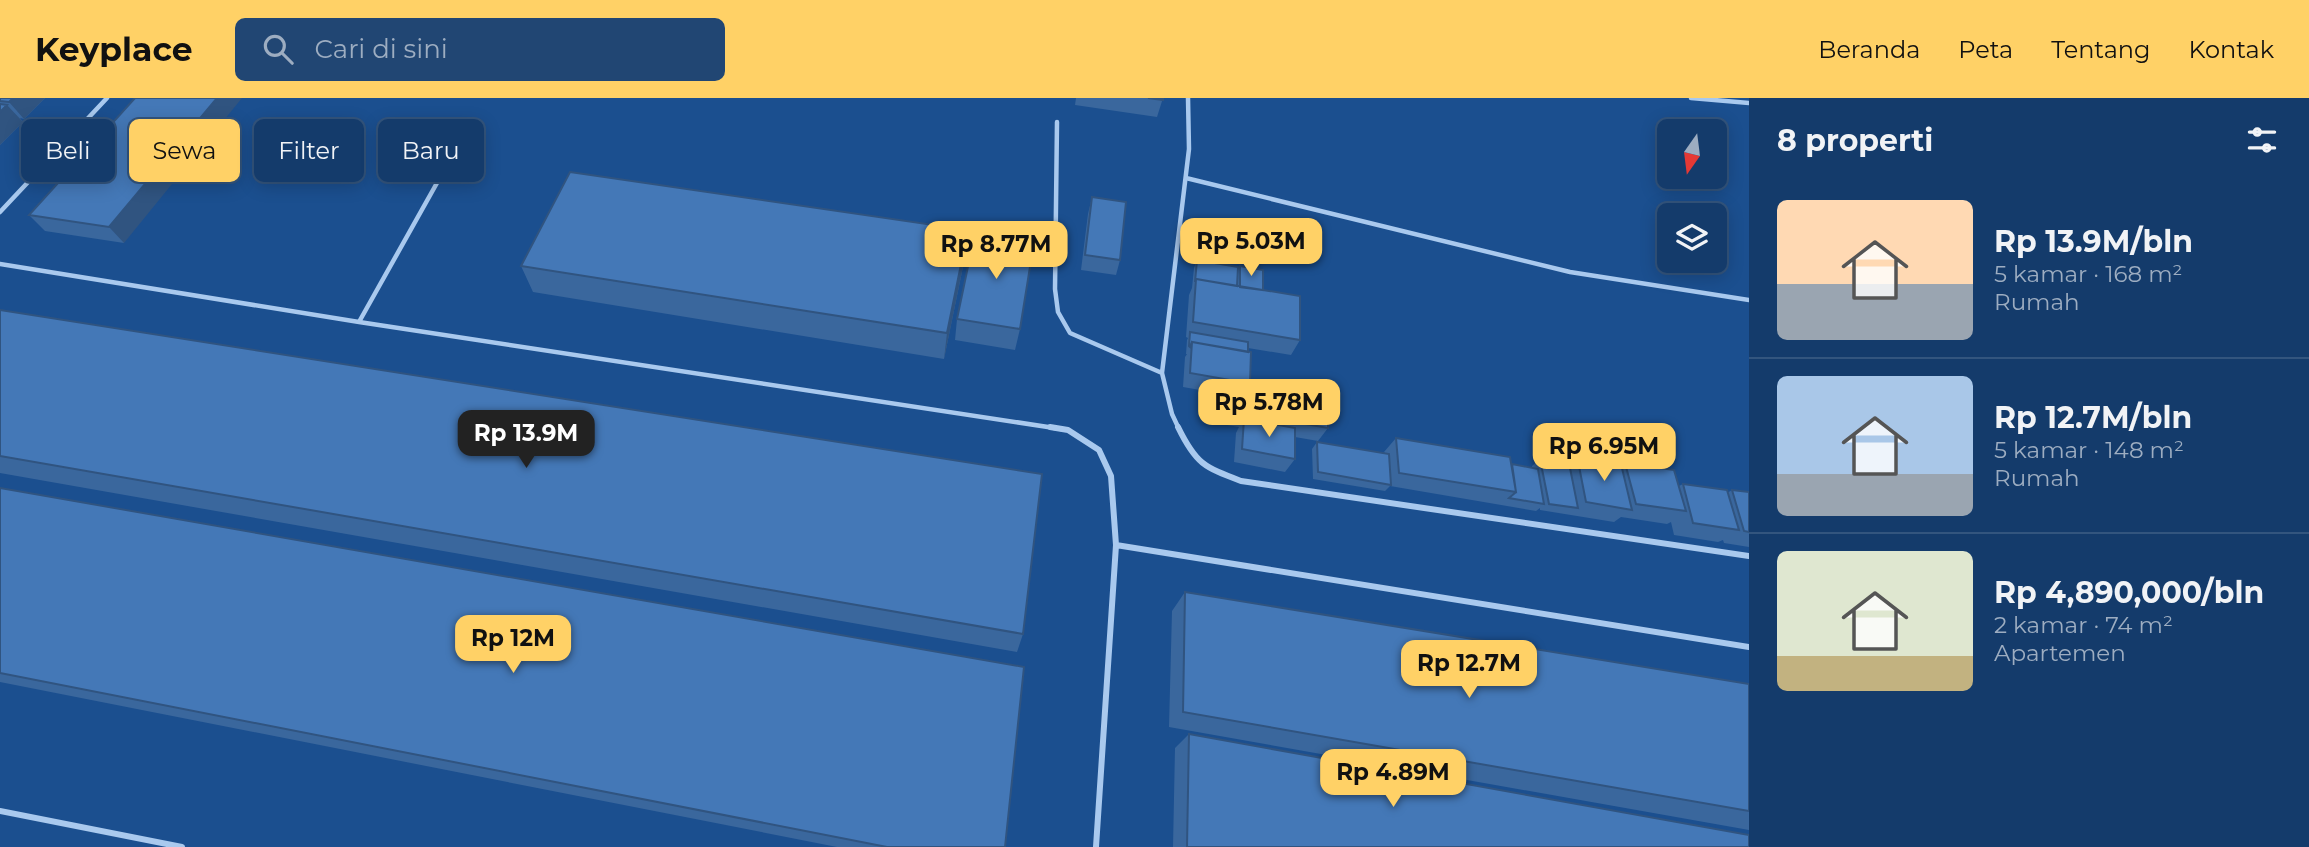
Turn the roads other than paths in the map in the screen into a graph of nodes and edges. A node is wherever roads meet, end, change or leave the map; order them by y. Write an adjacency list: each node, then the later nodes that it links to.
1 (107, 98): 9 (lane)
2 (1179, 98): 4 (lane)
3 (1691, 98): 5 (lane)
4 (1188, 99): 7 (lane)
5 (1749, 103)
6 (1058, 122): 13 (lane)
7 (1186, 178): 11 (lane); 13 (lane)
8 (437, 182): 12 (lane)
9 (0, 212)
10 (0, 264): 12 (lane)
11 (1749, 300)
12 (359, 322): 14 (lane)
13 (1161, 373): 15 (lane)
14 (1116, 545): 16 (lane); 19 (lane)
15 (1749, 556)
16 (1749, 647)
17 (0, 811): 18 (lane)
18 (182, 847)
19 (1096, 847)

